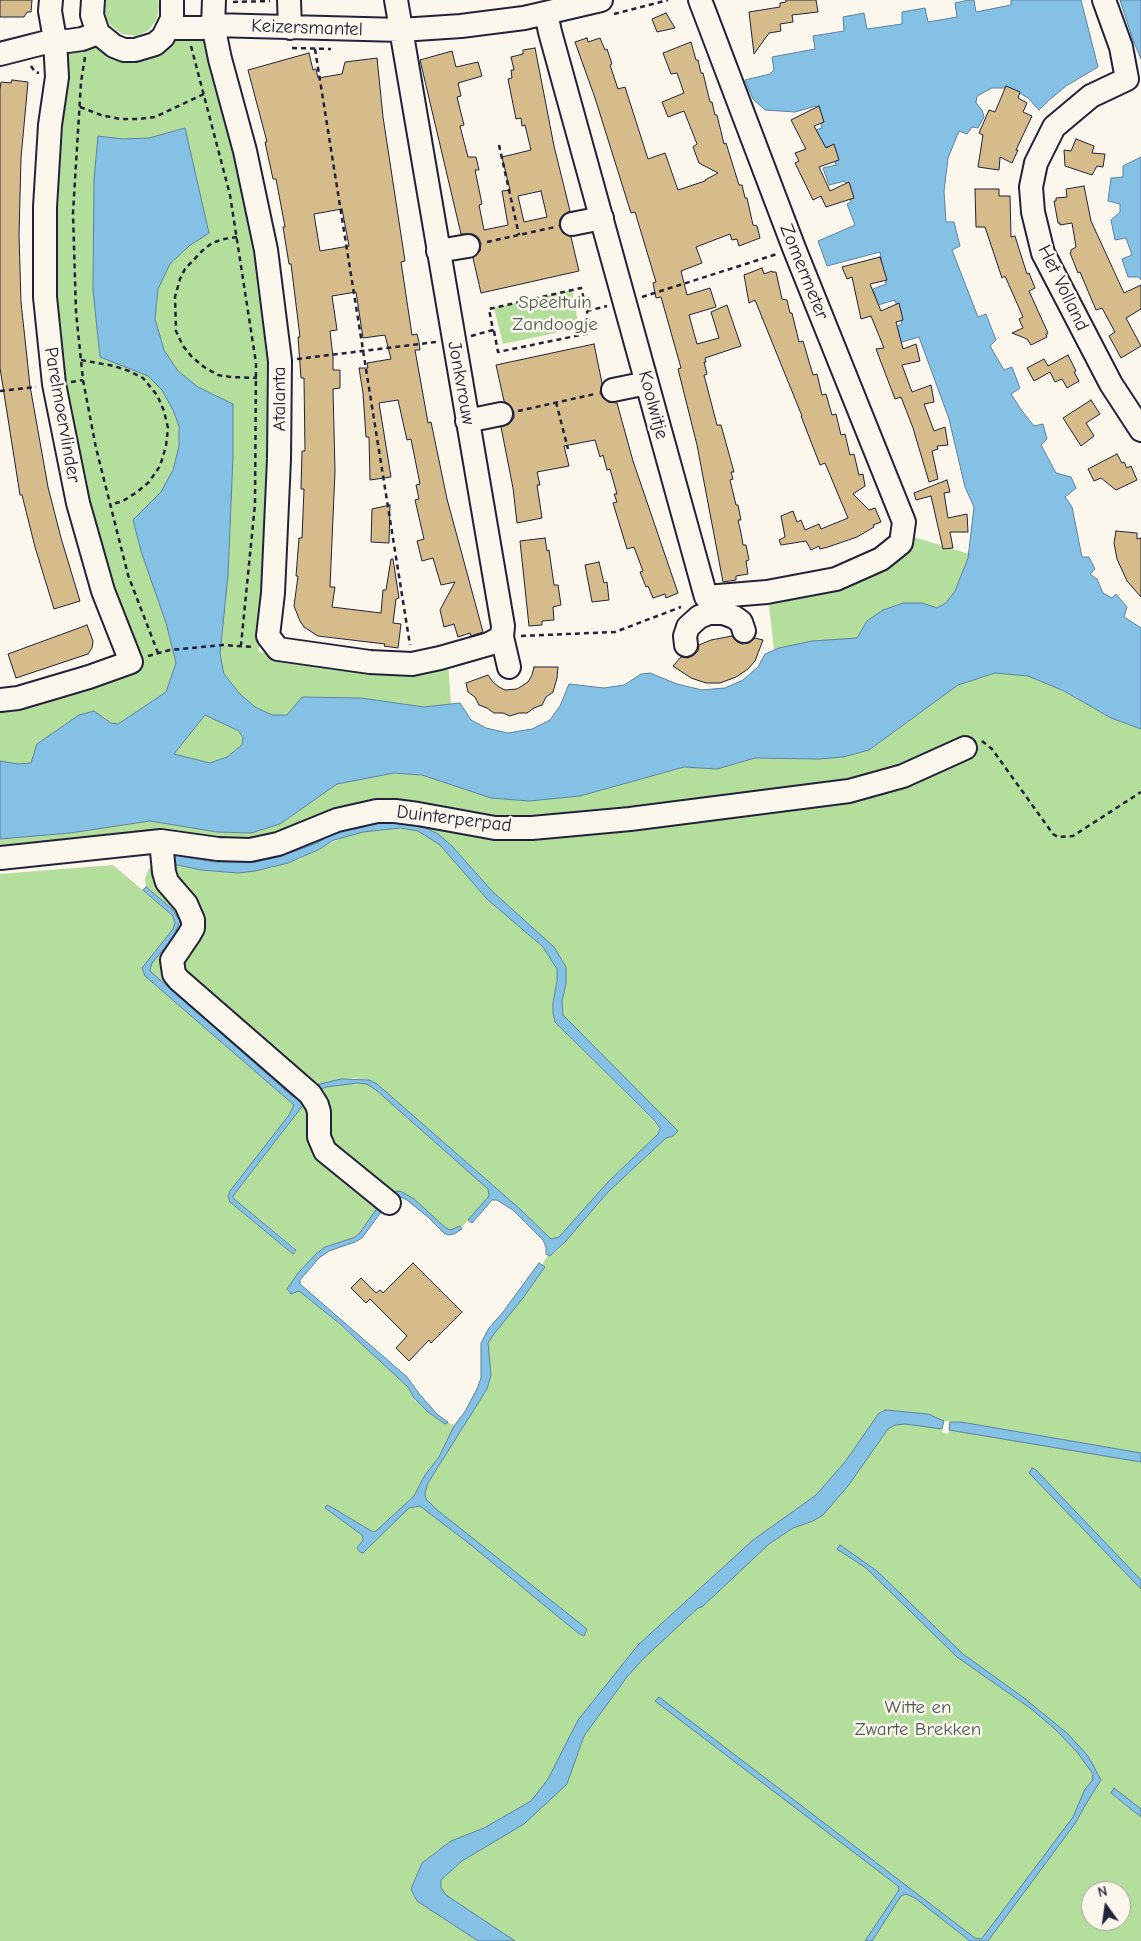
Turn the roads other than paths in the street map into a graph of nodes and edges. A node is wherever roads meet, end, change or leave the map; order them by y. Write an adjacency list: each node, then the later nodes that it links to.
1 (51, 0): 14 (street, Parelmoervlinder)
2 (289, 0): 12 (street)
3 (396, 0): 13 (street)
4 (601, 0): 7 (street, Keizersmantel)
5 (700, 0): 26 (street, Zomermeter)
6 (1104, 0): 16 (street, Het Volland)
7 (558, 8): 9 (street, Keizersmantel); 17 (street, Koolwitje)
8 (214, 9): 10 (street, Keizersmantel); 12 (street, Keizersmantel); 28 (street, Atalanta)
9 (523, 9): 13 (street, Keizersmantel)
10 (171, 12): 11 (street)
11 (94, 16): 14 (street)
12 (290, 28): 13 (street, Keizersmantel)
13 (401, 30): 20 (street, Jonkvrouw)
14 (55, 40): 15 (street); 31 (street, Parelmoervlinder)
15 (0, 54)
16 (1134, 79): 25 (street, Het Volland)
17 (602, 218): 18 (street); 21 (street, Koolwitje)
18 (572, 224)
19 (468, 246): 20 (street)
20 (438, 252): 24 (street, Jonkvrouw)
21 (646, 383): 22 (street); 26 (street, Koolwitje)
22 (613, 390)
23 (502, 414): 24 (street)
24 (467, 421): 28 (street, Jonkvrouw)
25 (1141, 430)
26 (708, 605): 27 (street); 29 (street)
27 (744, 630)
28 (502, 637): 30 (street, Jonkvrouw)
29 (686, 645)
30 (509, 667)
31 (9, 699)
32 (964, 748): 33 (street, Duinterperpad)
33 (161, 841): 34 (street, Duinterperpad); 35 (street)
34 (0, 858)
35 (389, 1203)

